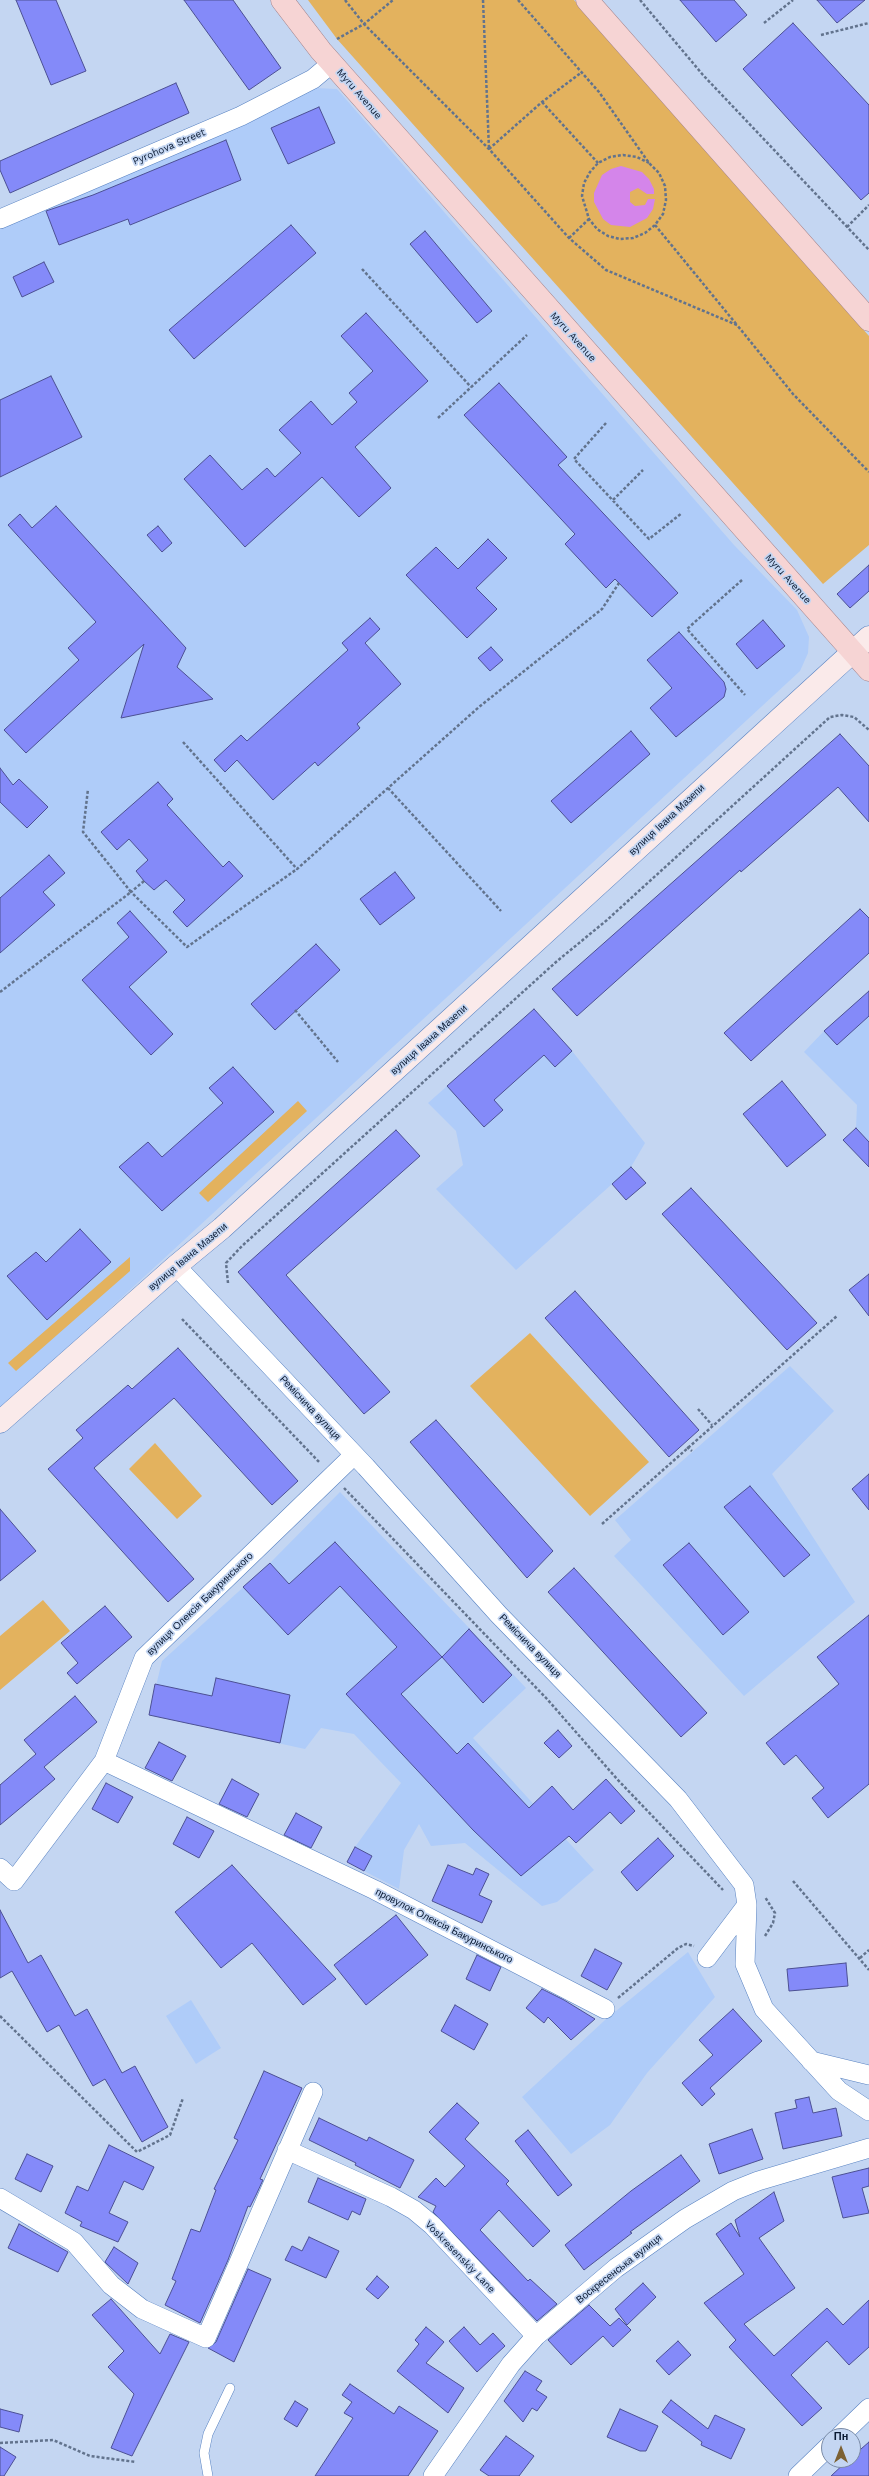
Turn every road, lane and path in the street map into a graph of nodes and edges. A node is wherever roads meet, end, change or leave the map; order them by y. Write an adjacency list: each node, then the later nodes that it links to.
1 (282, 0): 14 (main road, Myru Avenue)
2 (345, 0): 11 (path)
3 (393, 0): 11 (path)
4 (483, 0): 17 (path)
5 (518, 0): 15 (path)
6 (587, 0): 28 (main road)
7 (640, 0): 24 (path)
8 (793, 0): 9 (path)
9 (764, 23)
10 (869, 23): 12 (path)
11 (364, 24): 13 (path); 17 (path)
12 (821, 35)
13 (337, 39)
14 (332, 63): 21 (street, Pyrohova Street); 41 (main road, Myru Avenue)
15 (582, 72): 16 (path); 18 (path)
16 (542, 102): 17 (path); 19 (path)
17 (489, 150): 25 (path)
18 (649, 163): 19 (path); 23 (path)
19 (598, 164): 22 (path)
20 (869, 205): 24 (path)
21 (0, 219)
22 (588, 220): 23 (path); 25 (path)
23 (655, 225): 29 (path)
24 (847, 227): 26 (path)
25 (569, 238): 29 (path)
26 (869, 250)
27 (362, 269): 31 (path)
28 (869, 320)
29 (737, 325): 35 (path)
30 (527, 335): 31 (path)
31 (471, 387): 32 (path)
32 (438, 418)
33 (606, 423): 36 (path)
34 (643, 470): 36 (path)
35 (869, 472)
36 (612, 500): 37 (path)
37 (682, 513)
38 (742, 580): 43 (path)
39 (619, 583): 46 (path)
40 (869, 637): 41 (main road, вулиця Івана Мазепи)
41 (853, 652): 42 (main road, Myru Avenue); 55 (main road, вулиця Івана Мазепи)
42 (869, 670)
43 (745, 695)
44 (869, 730): 56 (path)
45 (183, 742): 48 (path)
46 (388, 788): 48 (path); 51 (path)
47 (88, 789): 50 (path)
48 (297, 869): 50 (path)
49 (144, 881): 50 (path)
50 (131, 892): 52 (path)
51 (501, 911)
52 (0, 992)
53 (296, 1010): 54 (path)
54 (338, 1062)
55 (176, 1266): 60 (main road, вулиця Івана Мазепи); 64 (street, Реміснича вулиця)
56 (228, 1283)
57 (837, 1316): 61 (path)
58 (182, 1319): 65 (path)
59 (698, 1409): 61 (path)
60 (0, 1422)
61 (712, 1425): 62 (path)
62 (688, 1447): 63 (path); 66 (path)
63 (692, 1451)
64 (354, 1455): 65 (street, вулиця Олексія Бакуринського); 70 (street, Реміснича вулиця)
65 (332, 1476): 67 (street, вулиця Олексія Бакуринського); 70 (path)
66 (602, 1524)
67 (104, 1761): 68 (street, вулиця Олексія Бакуринського); 77 (street, провулок Олексія Бакуринського)
68 (0, 1868)
69 (793, 1881): 75 (path)
70 (744, 1885): 71 (street, Реміснича вулиця); 72 (path)
71 (747, 1905): 74 (street); 79 (street, Реміснича вулиця)
72 (763, 1938)
73 (869, 1950): 75 (path)
74 (707, 1958): 77 (path)
75 (860, 1958): 76 (path)
76 (869, 1970)
77 (605, 2009)
78 (0, 2016): 82 (path)
79 (811, 2061): 80 (street); 83 (street, Реміснича вулиця)
80 (869, 2075)
81 (313, 2092): 85 (street)
82 (183, 2098)
83 (869, 2110)
84 (869, 2148): 87 (street, Воскресенська вулиця)
85 (287, 2150): 86 (street); 87 (street, Voskresenskiy Lane)
86 (0, 2198)
87 (536, 2336): 95 (street, Воскресенська вулиця)
88 (230, 2388): 94 (lane)
89 (869, 2408): 90 (street)
90 (848, 2428)
91 (0, 2443): 93 (path)
92 (821, 2454): 96 (street)
93 (136, 2462)
94 (208, 2476)
95 (433, 2476)
96 (798, 2476)

